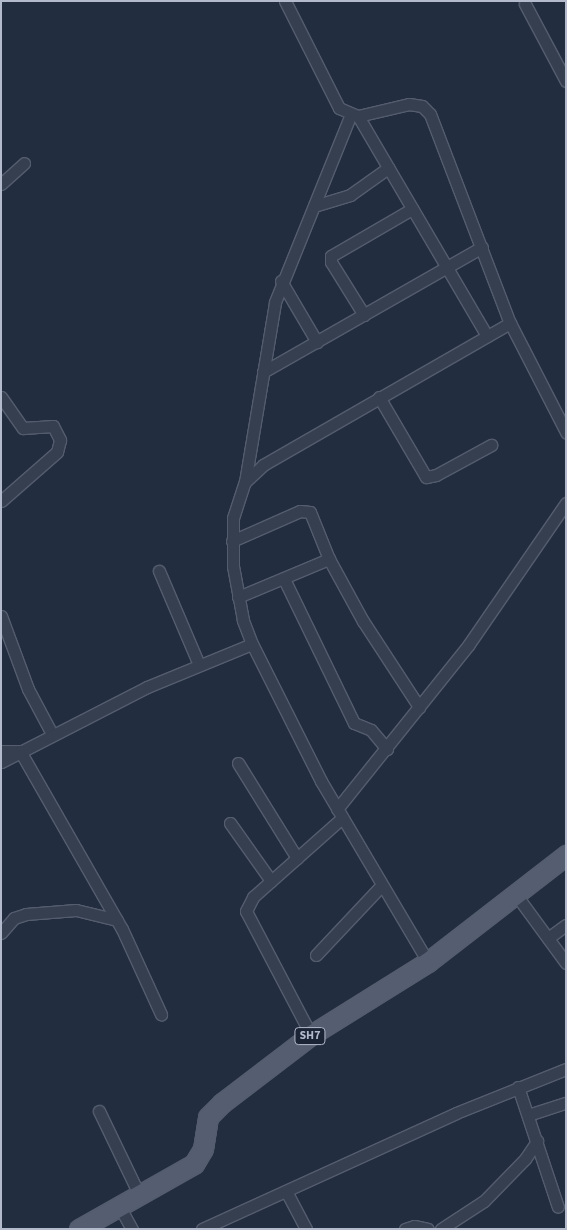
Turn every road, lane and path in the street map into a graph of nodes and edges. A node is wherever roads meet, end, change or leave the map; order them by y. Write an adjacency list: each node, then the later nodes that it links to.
1 (284, 1): 4 (street)
2 (524, 4): 3 (street)
3 (566, 81)
4 (354, 116): 6 (street); 8 (street); 10 (street)
5 (24, 163): 7 (street)
6 (388, 168): 8 (street); 9 (street)
7 (1, 184)
8 (314, 206): 12 (street)
9 (412, 209): 11 (street); 13 (street)
10 (482, 246): 11 (street); 14 (street)
11 (446, 266): 13 (street); 15 (street)
12 (281, 281): 16 (street); 17 (street)
13 (364, 315): 16 (street)
14 (510, 323): 15 (street); 20 (street)
15 (487, 336): 19 (street)
16 (317, 342): 17 (street)
17 (263, 372): 22 (street)
18 (1, 397): 23 (street)
19 (379, 397): 21 (street); 22 (street)
20 (566, 432)
21 (491, 445)
22 (245, 482): 25 (street)
23 (1, 501)
24 (566, 503): 33 (street)
25 (232, 541): 26 (street); 29 (street)
26 (330, 559): 28 (street); 33 (street)
27 (159, 571): 32 (street)
28 (284, 579): 29 (street); 35 (street)
29 (238, 597): 31 (street)
30 (1, 616): 34 (street)
31 (252, 644): 32 (street); 40 (street)
32 (199, 665): 34 (street)
33 (419, 707): 35 (street)
34 (52, 734): 37 (street)
35 (387, 749): 40 (street)
36 (1, 750): 37 (street)
37 (20, 752): 38 (street); 47 (street)
38 (1, 762)
39 (238, 763): 43 (street)
40 (339, 814): 43 (street); 45 (street)
41 (230, 823): 44 (street)
42 (566, 856): 46 (main road, SH7)
43 (297, 858): 44 (street)
44 (271, 881): 55 (street)
45 (382, 885): 51 (street); 52 (street)
46 (514, 892): 50 (street); 52 (main road, SH7)
47 (117, 920): 49 (street); 54 (street)
48 (566, 925): 50 (street)
49 (1, 933)
50 (548, 938): 53 (street)
51 (316, 955)
52 (428, 962): 55 (main road, SH7)
53 (566, 962)
54 (161, 1014)
55 (311, 1035): 63 (main road, SH7)
56 (566, 1069): 57 (street)
57 (518, 1087): 60 (street); 62 (street)
58 (566, 1103): 60 (street)
59 (100, 1111): 63 (street)
60 (528, 1115): 61 (street)
61 (537, 1141): 65 (street); 72 (street)
62 (286, 1191): 68 (street); 69 (street)
63 (138, 1192): 64 (main road, SH7)
64 (118, 1204): 66 (main road, SH7); 67 (street)
65 (558, 1207)
66 (79, 1229)
67 (132, 1229)
68 (202, 1229)
69 (306, 1229)
70 (405, 1229): 71 (street)
71 (428, 1229)
72 (441, 1229)

